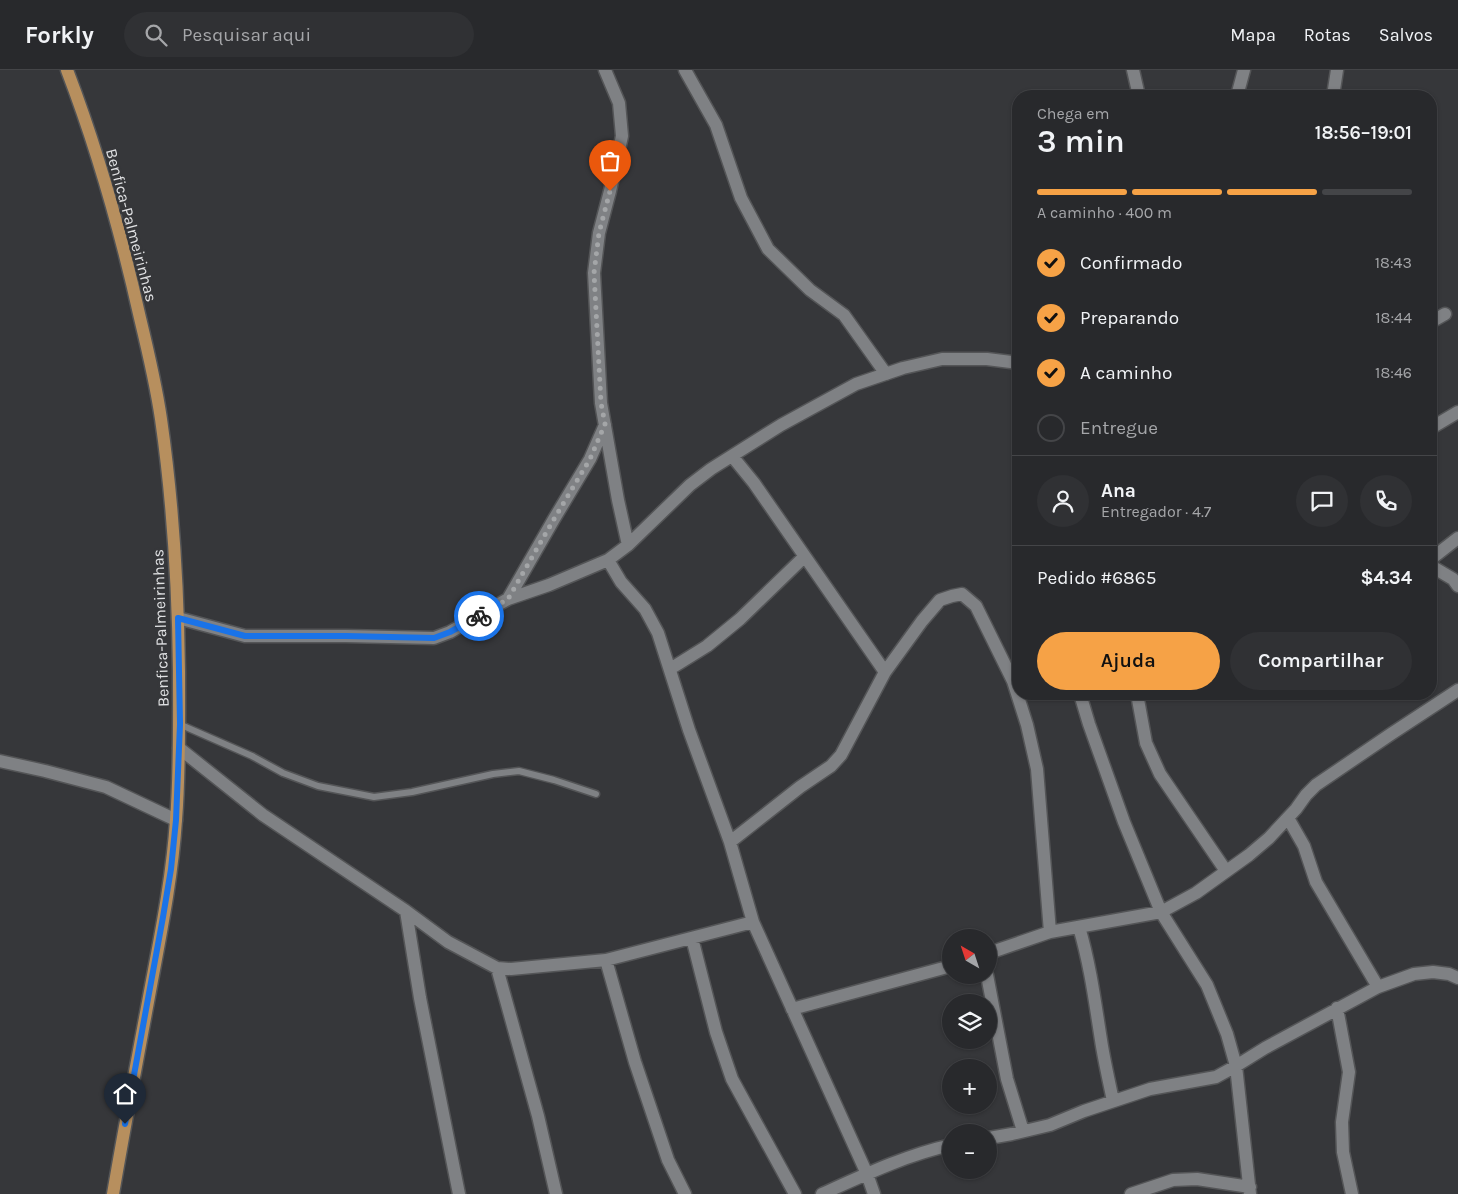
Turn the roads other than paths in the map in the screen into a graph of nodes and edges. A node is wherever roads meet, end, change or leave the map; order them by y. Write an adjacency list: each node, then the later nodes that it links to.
1 (67, 70): 26 (main road, Benfica-Palmeirinhas)
2 (606, 70): 15 (street)
3 (685, 70): 13 (street)
4 (1133, 70): 7 (street)
5 (1244, 70): 8 (street)
6 (1337, 70): 9 (street)
7 (1138, 90)
8 (1239, 90)
9 (1334, 90)
10 (1445, 314): 11 (street)
11 (1437, 319)
12 (1012, 362): 13 (street)
13 (886, 374): 17 (street)
14 (1458, 412): 16 (street)
15 (605, 424): 19 (street); 25 (street)
16 (1437, 424)
17 (732, 456): 19 (street); 21 (street)
18 (1458, 538): 20 (street)
19 (628, 545): 22 (street)
20 (1437, 554)
21 (804, 557): 27 (street); 28 (street)
22 (608, 560): 25 (street); 27 (street)
23 (1437, 570): 24 (street)
24 (1458, 586)
25 (508, 599): 26 (street)
26 (178, 618): 34 (main road, Benfica-Palmeirinhas)
27 (670, 669): 40 (street)
28 (885, 672): 29 (street); 40 (street)
29 (1012, 679)
30 (1458, 690): 38 (street)
31 (1019, 700): 46 (street)
32 (1082, 700): 43 (street)
33 (1138, 700): 41 (street)
34 (180, 724): 35 (main road, Benfica-Palmeirinhas); 37 (lane)
35 (179, 748): 39 (main road, Benfica-Palmeirinhas); 42 (street)
36 (0, 761): 39 (street)
37 (596, 794)
38 (1288, 818): 41 (street); 54 (street)
39 (176, 820): 64 (main road, Benfica-Palmeirinhas)
40 (730, 842): 44 (street)
41 (1226, 871): 43 (street)
42 (406, 911): 50 (street); 65 (street)
43 (1161, 912): 45 (street); 57 (street)
44 (752, 922): 47 (street); 56 (street)
45 (1078, 927): 46 (street); 58 (street)
46 (1050, 932): 48 (street)
47 (692, 938): 49 (street); 68 (street)
48 (998, 950)
49 (606, 960): 50 (street); 67 (street)
50 (497, 968): 66 (street)
51 (942, 968): 56 (street)
52 (1458, 978): 54 (street)
53 (989, 984): 59 (street)
54 (1378, 987): 55 (street)
55 (1337, 1008): 57 (street); 72 (street)
56 (792, 1009): 62 (street)
57 (1236, 1066): 58 (street); 63 (street)
58 (1113, 1101): 59 (street)
59 (1023, 1131): 60 (street)
60 (997, 1136)
61 (942, 1147): 62 (street)
62 (867, 1174): 69 (street); 70 (street)
63 (1250, 1190): 71 (street)
64 (113, 1194)
65 (459, 1194)
66 (556, 1194)
67 (685, 1194)
68 (795, 1194)
69 (822, 1194)
70 (874, 1194)
71 (1131, 1194)
72 (1352, 1194)

